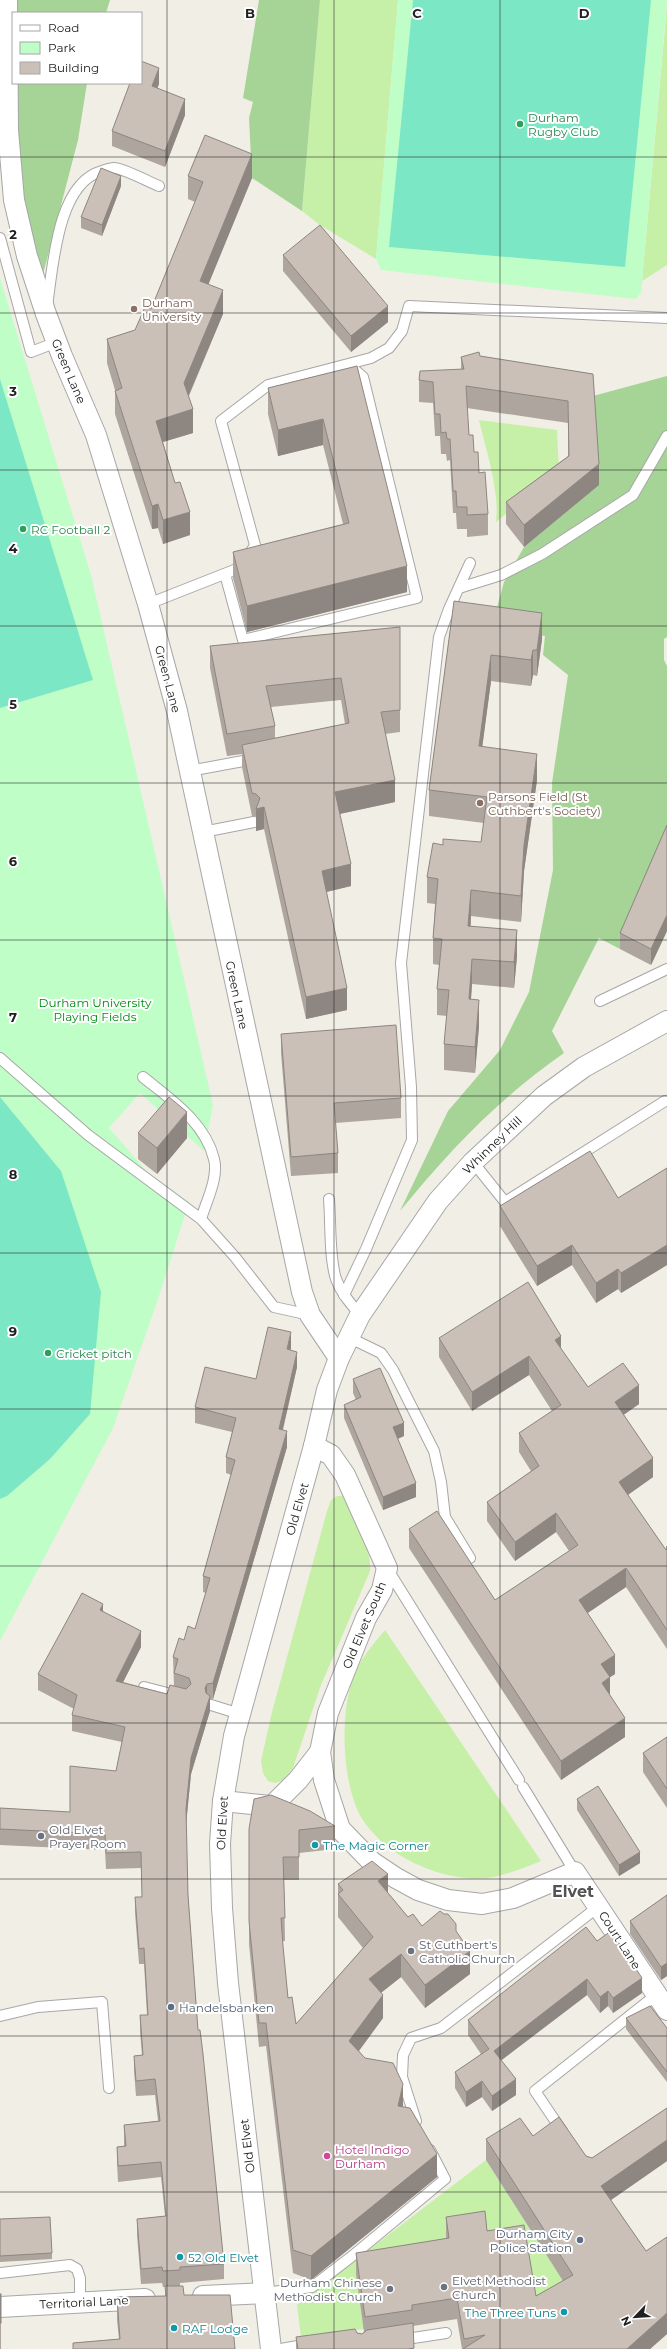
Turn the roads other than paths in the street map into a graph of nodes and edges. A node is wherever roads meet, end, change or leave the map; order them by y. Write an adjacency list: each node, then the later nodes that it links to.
1 (7, 0): 2 (street, Green Lane)
2 (4, 130): 5 (street, Green Lane)
3 (159, 186): 5 (lane)
4 (0, 238): 7 (lane)
5 (46, 314): 7 (street, Green Lane)
6 (667, 318): 8 (lane)
7 (56, 342): 13 (street, Green Lane)
8 (347, 364): 11 (lane); 11 (lane)
9 (667, 436): 12 (lane)
10 (470, 563): 12 (lane)
11 (225, 574): 13 (lane)
12 (459, 588): 27 (lane)
13 (148, 604): 15 (street, Green Lane)
14 (264, 757): 15 (lane)
15 (190, 771): 17 (street, Green Lane)
16 (254, 822): 17 (lane)
17 (203, 832): 28 (street, Green Lane)
18 (667, 969): 19 (lane)
19 (600, 1001)
20 (667, 1020): 24 (street, Whinney Hill)
21 (0, 1058): 26 (lane)
22 (143, 1077): 26 (lane)
23 (665, 1101): 24 (lane)
24 (473, 1162): 29 (street, Whinney Hill)
25 (329, 1199): 27 (lane)
26 (202, 1219): 28 (lane)
27 (344, 1295): 29 (lane)
28 (310, 1315): 31 (street, Green Lane)
29 (360, 1315): 30 (street, Old Elvet)
30 (348, 1337): 31 (street, Old Elvet); 33 (lane)
31 (339, 1358): 32 (street, Old Elvet)
32 (314, 1446): 34 (street, Old Elvet South); 38 (street, Old Elvet)
33 (470, 1558)
34 (386, 1568): 39 (street, Old Elvet South); 45 (lane)
35 (144, 1687): 36 (lane)
36 (185, 1698)
37 (211, 1705): 38 (lane)
38 (240, 1714): 40 (street, Old Elvet)
39 (320, 1752): 41 (street, Old Elvet South); 44 (street, Old Elvet South)
40 (223, 1801): 41 (street); 52 (street, Old Elvet)
41 (273, 1805): 42 (street)
42 (300, 1811)
43 (320, 1819): 44 (street, Old Elvet South)
44 (340, 1829): 45 (street, Old Elvet South)
45 (575, 1872): 46 (street, Court Lane)
46 (598, 1907): 47 (street, Court Lane); 52 (lane)
47 (663, 2002): 50 (lane)
48 (0, 2016): 49 (lane)
49 (109, 2088)
50 (569, 2140)
51 (0, 2273): 55 (lane)
52 (264, 2293): 53 (street); 60 (street, Old Elvet)
53 (187, 2297)
54 (163, 2298): 55 (street, Territorial Lane)
55 (80, 2302): 56 (street, Territorial Lane)
56 (0, 2307)
57 (446, 2333): 58 (lane)
58 (391, 2341)
59 (317, 2343): 61 (lane)
60 (271, 2349)
61 (281, 2349)

